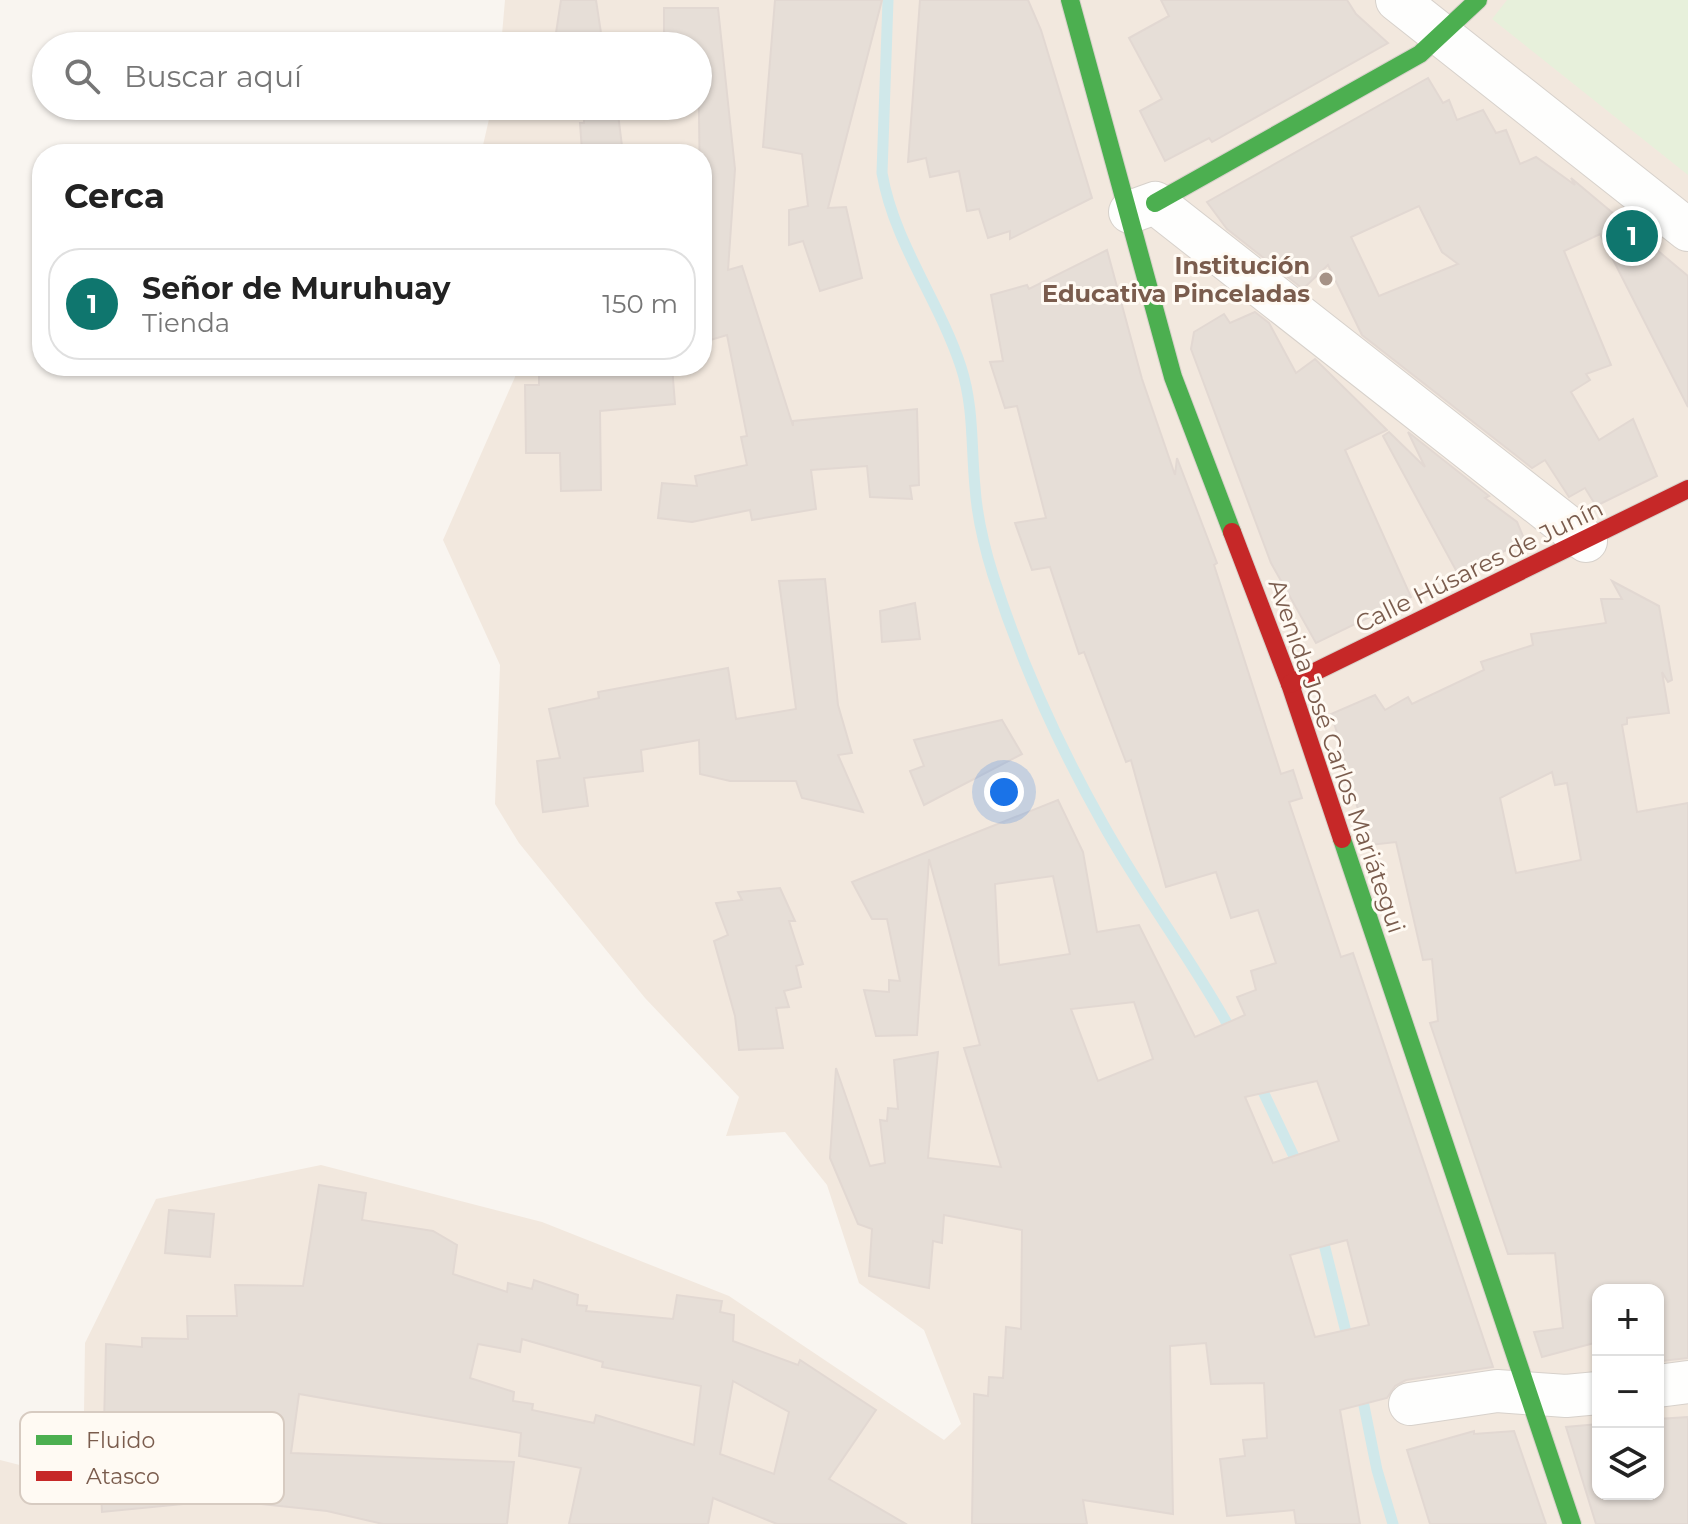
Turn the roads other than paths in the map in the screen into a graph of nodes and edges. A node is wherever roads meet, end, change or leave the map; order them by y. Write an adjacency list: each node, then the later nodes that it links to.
1 (1070, 0): 5 (street, Avenida José Carlos Mariátegui)
2 (1397, 0): 3 (street)
3 (1455, 14): 4 (street); 5 (street); 6 (street)
4 (1688, 196)
5 (1143, 207): 8 (street); 9 (street, Avenida José Carlos Mariátegui)
6 (1688, 230)
7 (1688, 489): 8 (street, Calle Húsares de Junín)
8 (1586, 541): 9 (street, Calle Húsares de Junín)
9 (1290, 684): 13 (street, Avenida José Carlos Mariátegui)
10 (1688, 1382): 11 (street)
11 (1664, 1385)
12 (1592, 1393): 13 (street)
13 (1530, 1394): 14 (street); 15 (street, Avenida José Carlos Mariátegui)
14 (1410, 1404)
15 (1572, 1524)

